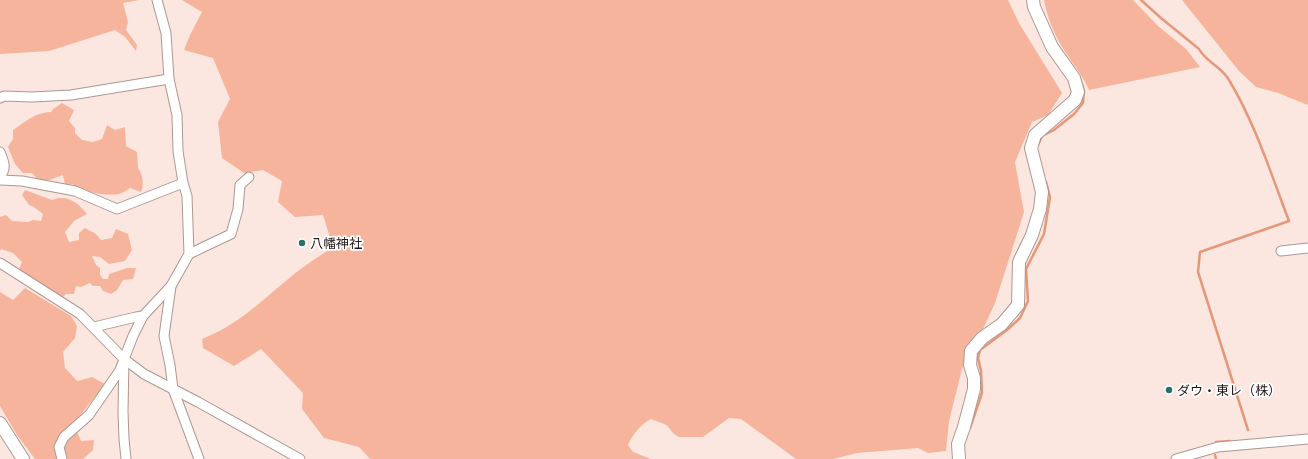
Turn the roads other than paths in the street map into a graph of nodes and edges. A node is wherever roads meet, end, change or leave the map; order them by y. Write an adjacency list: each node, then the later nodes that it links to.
1 (157, 0): 3 (street)
2 (1033, 0): 26 (street)
3 (169, 79): 4 (street); 8 (street)
4 (0, 98)
5 (0, 152): 7 (street)
6 (249, 177): 11 (street)
7 (0, 178): 8 (street)
8 (183, 183): 11 (street)
9 (1308, 248): 10 (street)
10 (1281, 251)
11 (189, 254): 13 (street)
12 (0, 263): 15 (street)
13 (171, 286): 14 (street); 17 (street)
14 (143, 316): 15 (street); 16 (street)
15 (94, 327): 16 (street)
16 (124, 359): 17 (street); 22 (street); 23 (street)
17 (173, 389): 24 (street); 25 (street)
18 (0, 423): 21 (street)
19 (1308, 439): 20 (street); 27 (street)
20 (1308, 443)
21 (23, 459)
22 (62, 459)
23 (126, 459)
24 (199, 459)
25 (300, 459)
26 (959, 459)
27 (1176, 459)

